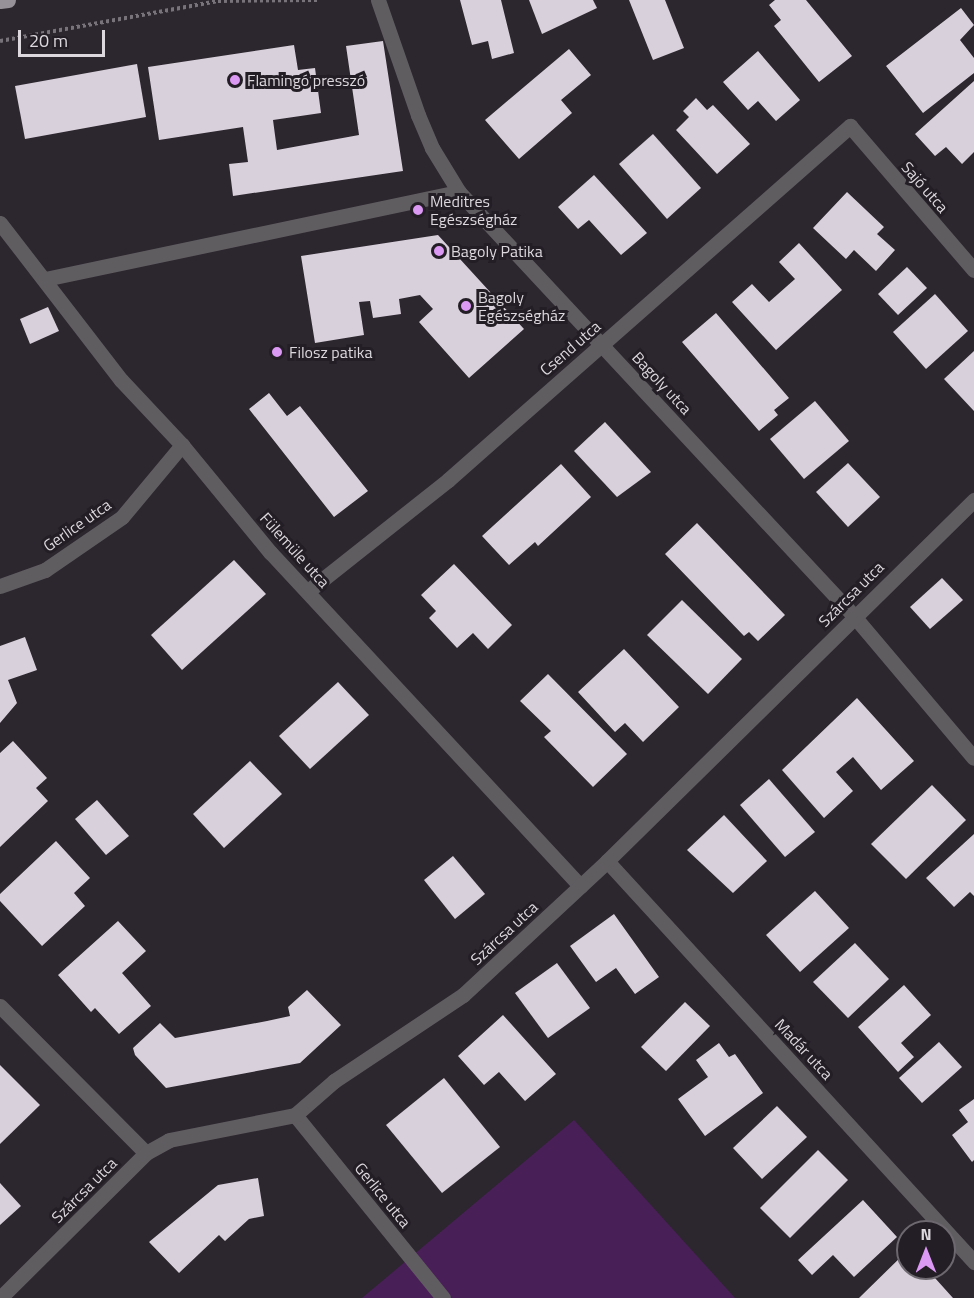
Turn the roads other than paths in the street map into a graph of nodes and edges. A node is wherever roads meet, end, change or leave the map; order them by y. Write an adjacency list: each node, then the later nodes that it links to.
1 (8, 0): 3 (main road)
2 (378, 0): 5 (street, Bagoly utca)
3 (0, 2)
4 (850, 126): 7 (street, Sajó utca); 9 (street, Csend utca)
5 (459, 192): 8 (street); 9 (street, Bagoly utca)
6 (0, 224): 8 (street, Fülemüle utca)
7 (974, 270)
8 (45, 279): 10 (street, Fülemüle utca)
9 (602, 344): 13 (street, Csend utca); 14 (street, Bagoly utca)
10 (182, 445): 12 (street, Gerlice utca); 13 (street, Fülemüle utca)
11 (974, 500): 14 (street, Szárcsa utca)
12 (0, 586)
13 (308, 591): 17 (street, Fülemüle utca)
14 (853, 615): 15 (street, Bagoly utca); 16 (street, Szárcsa utca)
15 (974, 758)
16 (607, 861): 17 (street, Szárcsa utca); 21 (street, Madár utca)
17 (580, 886): 19 (street, Szárcsa utca)
18 (0, 1006): 20 (street)
19 (295, 1115): 20 (street, Szárcsa utca); 23 (street, Gerlice utca)
20 (147, 1153): 22 (street, Szárcsa utca)
21 (974, 1262)
22 (0, 1298)
23 (443, 1298)

